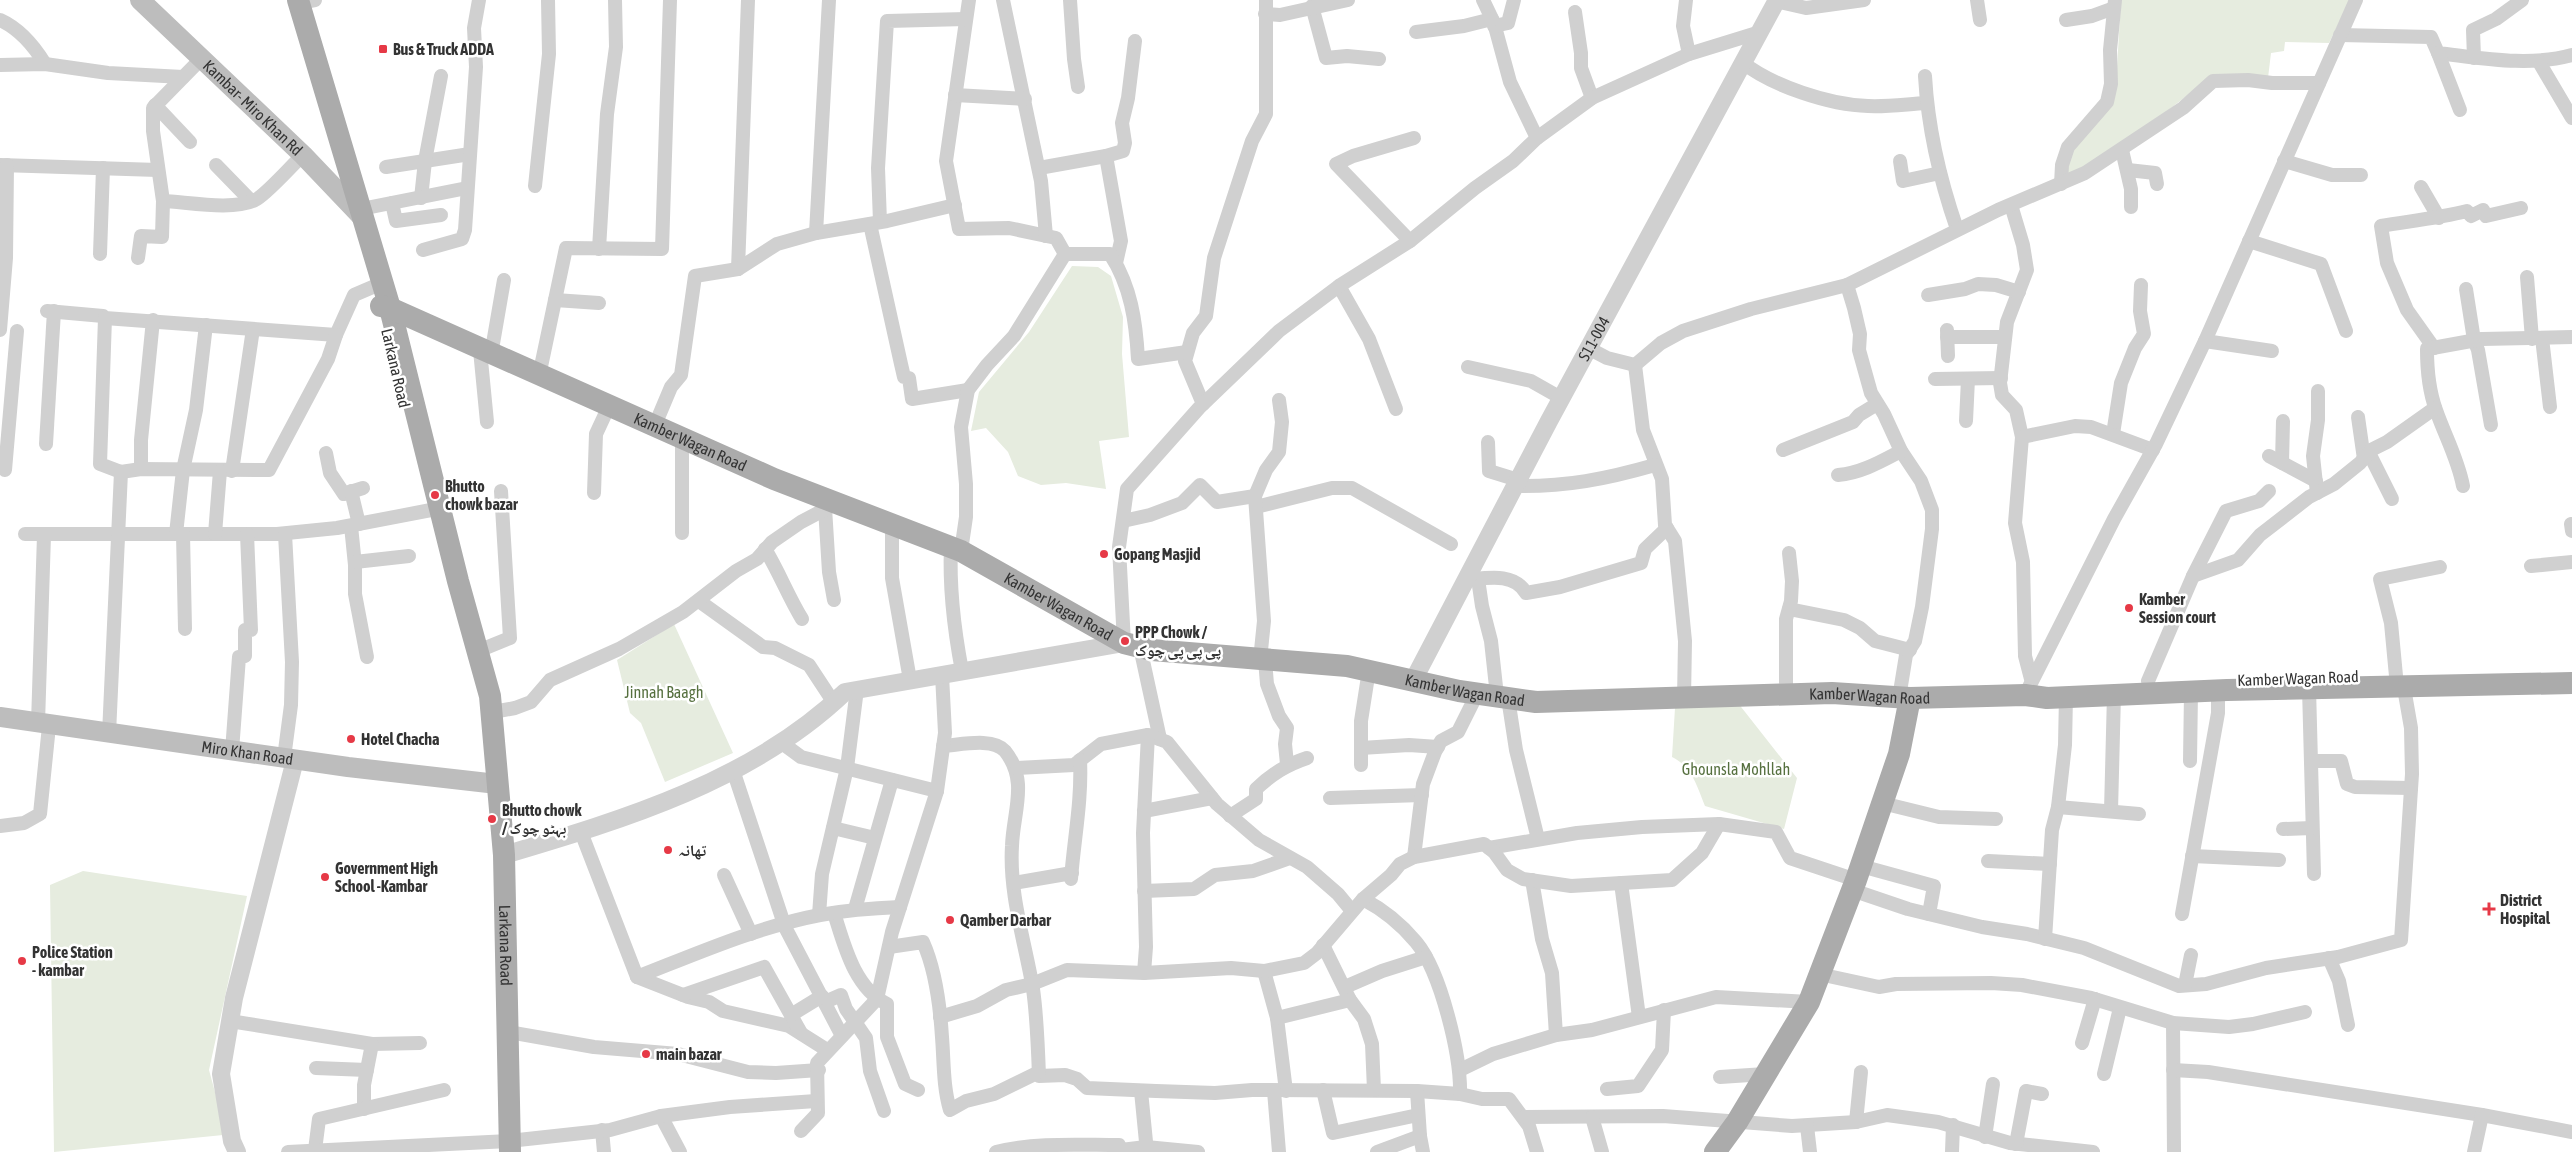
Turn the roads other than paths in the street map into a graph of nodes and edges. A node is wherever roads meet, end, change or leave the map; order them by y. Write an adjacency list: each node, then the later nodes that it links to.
1 (140, 0): 37 (main road, Kambar- Miro Khan Rd)
2 (479, 0): 60 (street)
3 (548, 0): 77 (street)
4 (615, 0): 97 (street)
5 (670, 0): 97 (street)
6 (748, 0): 103 (street)
7 (828, 0): 93 (street)
8 (969, 0): 25 (street)
9 (1003, 0): 51 (street)
10 (1070, 0): 48 (street)
11 (1348, 0): 22 (street)
12 (1483, 0): 29 (street)
13 (1514, 0): 29 (street)
14 (1686, 0): 35 (street)
15 (1777, 0): 16 (street); 31 (street, S11-004)
16 (1859, 0)
17 (1977, 0): 27 (street)
18 (2356, 0): 32 (street)
19 (2522, 0): 38 (street)
20 (300, 1): 88 (main road, Larkana Road)
21 (2114, 4): 28 (street); 75 (street)
22 (1312, 6): 23 (street); 39 (street)
23 (1265, 7): 131 (street)
24 (1574, 12): 50 (street)
25 (966, 19): 49 (street); 91 (street)
26 (0, 20): 42 (street)
27 (1980, 20)
28 (2066, 20)
29 (1493, 22): 30 (street); 57 (street)
30 (1416, 32)
31 (1758, 33): 35 (street); 40 (street, S11-004)
32 (2340, 35): 34 (street); 47 (street)
33 (1136, 40): 62 (street)
34 (2438, 53): 38 (street); 54 (street)
35 (1690, 54): 50 (street)
36 (2572, 55): 41 (street)
37 (202, 58): 46 (street); 61 (main road, Kambar- Miro Khan Rd)
38 (2474, 58): 41 (street)
39 (1379, 59)
40 (1742, 62): 52 (street); 127 (street, S11-004)
41 (2539, 62): 55 (street)
42 (45, 64): 43 (street); 46 (street)
43 (0, 65)
44 (441, 76): 63 (street)
45 (1925, 76): 52 (street)
46 (183, 77): 53 (street)
47 (2319, 83): 59 (street); 64 (street)
48 (1078, 87)
49 (955, 95): 51 (street); 84 (street)
50 (1592, 98): 57 (street)
51 (1025, 99): 70 (street)
52 (1926, 103): 73 (street)
53 (155, 105): 58 (street); 71 (street)
54 (2460, 110)
55 (2572, 118)
56 (1414, 138): 95 (street)
57 (1537, 138): 95 (street)
58 (190, 142)
59 (2122, 150): 72 (street); 75 (street)
60 (470, 154): 63 (street); 79 (street)
61 (303, 155): 82 (street); 88 (main road, Kambar- Miro Khan Rd)
62 (1106, 156): 70 (street); 102 (street)
63 (425, 161): 68 (street); 80 (street)
64 (2284, 161): 74 (street); 96 (street)
65 (1900, 162): 73 (street)
66 (4, 165): 69 (street); 119 (street)
67 (216, 165): 82 (street)
68 (386, 167)
69 (103, 168): 71 (street); 99 (street)
70 (1038, 168): 94 (street)
71 (158, 170): 81 (street)
72 (2128, 170): 76 (street); 86 (street)
73 (1940, 173): 92 (street)
74 (2361, 174)
75 (2061, 184): 85 (street)
76 (2157, 184)
77 (535, 186)
78 (2421, 187): 90 (street)
79 (467, 188): 80 (street); 98 (street)
80 (421, 198): 83 (street)
81 (163, 201): 82 (street); 101 (street)
82 (251, 201)
83 (392, 203): 88 (street); 89 (street)
84 (954, 205): 91 (street); 94 (street)
85 (2012, 205): 92 (street); 110 (street)
86 (2131, 207)
87 (2521, 208): 90 (street)
88 (358, 210): 112 (main road, Larkana Road)
89 (441, 215)
90 (2439, 218): 128 (street)
91 (875, 223): 93 (street); 139 (street)
92 (1957, 230): 106 (street)
93 (816, 233): 103 (street)
94 (1046, 236): 100 (street)
95 (1410, 241): 108 (street)
96 (2249, 241): 120 (street); 125 (street)
97 (599, 249): 113 (street)
98 (423, 250)
99 (100, 254)
100 (1065, 254): 102 (street); 139 (street)
101 (138, 258)
102 (1116, 263): 131 (street)
103 (738, 269): 153 (street)
104 (2527, 277): 124 (street)
105 (504, 280): 130 (street)
106 (1847, 285): 133 (street); 144 (street)
107 (2141, 285): 155 (street)
108 (1339, 286): 143 (street); 148 (street)
109 (2466, 290): 126 (street)
110 (2018, 292): 111 (street); 122 (street)
111 (1928, 295)
112 (382, 300): 121 (street); 130 (main road, Kamber Wagan Road); 183 (main road, Larkana Road); 214 (main road, Larkana Road)
113 (555, 300): 114 (street); 135 (street)
114 (599, 303)
115 (105, 318): 116 (street); 159 (street); 172 (street)
116 (153, 320): 117 (street); 168 (street)
117 (206, 325): 118 (street); 170 (street)
118 (253, 329): 121 (street); 171 (street)
119 (0, 330): 169 (street)
120 (2346, 331)
121 (336, 335): 171 (street)
122 (2005, 337): 132 (street); 136 (street)
123 (2572, 337): 124 (street)
124 (2537, 338): 126 (street); 146 (street)
125 (2205, 340): 129 (street); 161 (street)
126 (2474, 340): 128 (street); 154 (street)
127 (1588, 348): 133 (street); 141 (street, S11-004)
128 (2434, 348): 147 (street)
129 (2272, 351)
130 (486, 352): 135 (main road, Kamber Wagan Road); 151 (street)
131 (1187, 352): 143 (street)
132 (1948, 356)
133 (1635, 365): 167 (street)
134 (1468, 367): 141 (street)
135 (539, 376): 145 (main road, Kamber Wagan Road)
136 (2001, 378): 138 (street); 157 (street)
137 (1935, 379): 138 (street)
138 (1968, 379): 150 (street)
139 (968, 390): 198 (street)
140 (2318, 391): 176 (street)
141 (1561, 398): 174 (street, S11-004)
142 (1279, 400): 181 (street)
143 (1203, 404): 184 (street)
144 (1877, 404): 160 (street); 162 (street)
145 (609, 406): 153 (main road, Kamber Wagan Road); 179 (street)
146 (2550, 407)
147 (2435, 408): 165 (street); 175 (street)
148 (1396, 409)
149 (2358, 417): 165 (street)
150 (1966, 421)
151 (487, 422)
152 (2283, 422): 166 (street)
153 (655, 425): 156 (main road, Kamber Wagan Road)
154 (2491, 425)
155 (2113, 434): 157 (street); 161 (street)
156 (682, 437): 182 (main road, Kamber Wagan Road); 189 (street)
157 (2022, 437): 226 (street)
158 (1488, 442): 174 (street)
159 (46, 444)
160 (1783, 450)
161 (2153, 450): 226 (street)
162 (1901, 451): 173 (street); 213 (street)
163 (326, 453): 185 (street)
164 (2269, 456): 166 (street)
165 (2366, 456): 176 (street); 180 (street)
166 (2282, 463): 176 (street)
167 (1654, 464): 174 (street); 187 (street)
168 (141, 469): 170 (street); 172 (street)
169 (6, 470)
170 (183, 470): 171 (street); 191 (street)
171 (226, 471): 192 (street)
172 (121, 472): 188 (street)
173 (1838, 475)
174 (1516, 483): 206 (street, S11-004)
175 (2463, 486)
176 (2316, 487): 205 (street)
177 (501, 491): 214 (street)
178 (2269, 491): 205 (street)
179 (594, 492)
180 (2392, 499)
181 (1256, 502): 184 (street); 196 (street); 216 (street)
182 (830, 506): 186 (main road, Kamber Wagan Road); 197 (street); 207 (street)
183 (431, 510): 185 (street); 243 (main road, Larkana Road)
184 (1123, 520): 212 (street)
185 (355, 525): 194 (street); 201 (street)
186 (892, 525): 198 (main road, Kamber Wagan Road); 222 (street)
187 (1667, 528): 206 (street); 236 (street)
188 (117, 533): 191 (street); 195 (street); 241 (street)
189 (682, 533)
190 (25, 534): 195 (street)
191 (179, 534): 192 (street); 211 (street)
192 (216, 534): 193 (street)
193 (247, 534): 194 (street); 248 (street)
194 (285, 534): 250 (street)
195 (44, 535): 240 (street)
196 (1451, 544)
197 (765, 549): 208 (street); 210 (street)
198 (956, 549): 212 (main road, Kamber Wagan Road); 218 (street)
199 (1789, 554): 209 (street)
200 (409, 556): 201 (street)
201 (355, 562): 215 (street)
202 (2572, 562): 203 (street)
203 (2531, 566)
204 (2440, 567): 224 (street)
205 (2194, 576): 223 (street)
206 (1472, 579): 221 (street, S11-004); 233 (street)
207 (834, 600)
208 (699, 601): 237 (street); 238 (street)
209 (1789, 609): 213 (street); 232 (street)
210 (802, 619)
211 (185, 630)
212 (1132, 645): 216 (main road, Kamber Wagan Road); 218 (street); 242 (street)
213 (1910, 650): 235 (street)
214 (478, 651): 238 (main road, Larkana Road)
215 (367, 657)
216 (1262, 660): 217 (main road, Kamber Wagan Road); 254 (street)
217 (1369, 670): 221 (main road, Kamber Wagan Road); 247 (street)
218 (962, 671): 220 (street)
219 (2572, 671): 224 (main road, Kamber Wagan Road)
220 (942, 675): 222 (street); 245 (street)
221 (1414, 679): 233 (main road, Kamber Wagan Road)
222 (910, 680): 228 (street)
223 (2148, 681): 224 (main road, Kamber Wagan Road); 226 (main road, Kamber Wagan Road)
224 (2400, 682): 225 (main road, Kamber Wagan Road); 227 (main road, Kamber Wagan Road); 261 (street)
225 (2572, 683)
226 (2028, 687): 234 (main road, Kamber Wagan Road); 235 (main road, Kamber Wagan Road)
227 (2308, 688): 229 (main road, Kamber Wagan Road); 253 (street)
228 (857, 689): 237 (street); 256 (street)
229 (2218, 691): 230 (main road, Kamber Wagan Road); 283 (street)
230 (2191, 692): 231 (main road, Kamber Wagan Road); 252 (street)
231 (2114, 694): 234 (main road, Kamber Wagan Road); 269 (street)
232 (1786, 695): 235 (main road, Kamber Wagan Road); 236 (main road, Kamber Wagan Road)
233 (1494, 696): 236 (main road, Kamber Wagan Road); 246 (street); 280 (street)
234 (2066, 696): 267 (street)
235 (1904, 698): 266 (main road)
236 (1684, 699)
237 (834, 704): 244 (street)
238 (493, 712): 243 (main road, Larkana Road)
239 (0, 717): 240 (main road, Miro Khan Road)
240 (43, 725): 241 (main road, Miro Khan Road); 274 (street)
241 (109, 734): 248 (main road, Miro Khan Road)
242 (1154, 737): 251 (street); 264 (street); 268 (street)
243 (494, 739): 260 (main road, Larkana Road)
244 (782, 743): 256 (street); 258 (street)
245 (943, 746): 257 (street); 262 (street)
246 (1438, 747): 247 (street); 263 (street)
247 (1361, 748): 255 (street)
248 (232, 751): 250 (main road, Miro Khan Road)
249 (1306, 758): 254 (street)
250 (289, 759): 260 (main road, Miro Khan Road); 331 (street)
251 (1080, 760): 257 (street); 294 (street)
252 (2190, 761)
253 (2311, 761): 261 (street); 276 (street)
254 (1287, 764): 271 (street)
255 (1361, 764)
256 (847, 768): 259 (street); 275 (street)
257 (1017, 768): 294 (street)
258 (734, 770): 278 (street); 304 (street)
259 (892, 780): 262 (street); 279 (street)
260 (497, 784): 282 (main road, Larkana Road)
261 (2411, 788): 311 (street)
262 (938, 791): 297 (street)
263 (1422, 795): 265 (street); 284 (street)
264 (1212, 798): 268 (street); 271 (street)
265 (1330, 798)
266 (1882, 803): 272 (street); 291 (main road)
267 (2058, 807): 269 (street); 288 (street)
268 (1144, 811): 295 (street)
269 (2111, 811): 270 (street)
270 (2140, 814)
271 (1230, 816): 285 (street)
272 (1996, 819)
273 (1719, 824): 280 (street); 291 (street); 293 (street)
274 (0, 826)
275 (833, 828): 279 (street); 303 (street)
276 (2312, 828): 277 (street); 289 (street)
277 (2283, 829)
278 (581, 832): 282 (street); 315 (street)
279 (875, 838): 298 (street)
280 (1538, 839): 281 (street)
281 (1489, 848): 284 (street); 292 (street)
282 (504, 856): 335 (main road, Larkana Road)
283 (2192, 856): 286 (street); 302 (street)
284 (1414, 857): 296 (street)
285 (1290, 858): 295 (street); 299 (street)
286 (2279, 860)
287 (1988, 861): 288 (street)
288 (2050, 864): 306 (street)
289 (2314, 874)
290 (724, 876): 305 (street)
291 (1857, 878): 301 (street); 301 (street); 314 (main road)
292 (1532, 880): 293 (street); 337 (street)
293 (1620, 882): 329 (street)
294 (1014, 883): 316 (street)
295 (1144, 892): 313 (street)
296 (1363, 899): 299 (street); 310 (street)
297 (900, 907): 298 (street); 308 (street)
298 (855, 909): 300 (street)
299 (1352, 911): 307 (street)
300 (834, 912): 303 (street); 321 (street)
301 (1929, 914): 306 (street)
302 (2182, 914)
303 (819, 915): 304 (street)
304 (786, 924): 305 (street); 320 (street)
305 (751, 934): 315 (street)
306 (2045, 939): 317 (street)
307 (1324, 945): 312 (street); 318 (street)
308 (889, 947): 321 (street); 328 (street)
309 (2191, 955): 317 (street)
310 (1426, 957): 318 (street); 348 (street)
311 (2329, 958): 317 (street); 334 (street)
312 (1264, 971): 313 (street); 330 (street)
313 (1144, 973): 316 (street)
314 (1819, 974): 322 (street); 323 (main road)
315 (636, 977): 319 (street)
316 (1032, 984): 328 (street); 350 (street)
317 (2185, 985)
318 (1348, 993): 330 (street); 361 (street)
319 (683, 995): 327 (street); 336 (street)
320 (823, 999): 327 (street); 332 (street); 338 (street)
321 (877, 999): 332 (street); 339 (street)
322 (2095, 999): 324 (street); 342 (street)
323 (1809, 1002): 325 (street); 352 (main road)
324 (2120, 1008): 333 (street); 353 (street)
325 (1664, 1010): 329 (street); 356 (street)
326 (2305, 1012): 333 (street)
327 (792, 1016): 336 (street)
328 (940, 1017): 350 (street)
329 (1639, 1017): 337 (street)
330 (1277, 1018): 362 (street)
331 (230, 1021): 343 (street); 387 (street)
332 (854, 1023): 338 (street); 340 (street)
333 (2173, 1023): 349 (street)
334 (2348, 1025)
335 (508, 1032): 347 (street); 384 (main road, Larkana Road)
336 (802, 1034): 344 (street)
337 (1556, 1035): 348 (street)
338 (842, 1036): 344 (street)
339 (887, 1037): 340 (street); 358 (street)
340 (866, 1038): 368 (street)
341 (420, 1043): 343 (street)
342 (2082, 1043)
343 (372, 1044): 346 (street)
344 (827, 1050): 347 (street)
345 (316, 1068): 346 (street)
346 (367, 1070): 367 (street)
347 (819, 1070): 366 (street)
348 (1460, 1070): 364 (street)
349 (2173, 1070): 370 (street); 402 (street)
350 (1039, 1072): 359 (street)
351 (1861, 1072): 375 (street)
352 (1765, 1074): 354 (street); 374 (main road)
353 (2104, 1074)
354 (1720, 1077)
355 (1993, 1084): 382 (street)
356 (1607, 1088)
357 (444, 1090): 367 (street)
358 (918, 1090)
359 (1141, 1090): 362 (street); 385 (street)
360 (1323, 1090): 361 (street); 362 (street); 369 (street)
361 (1374, 1090): 363 (street)
362 (1280, 1091): 393 (street)
363 (1417, 1091): 364 (street); 369 (street)
364 (1460, 1094): 372 (street)
365 (2042, 1094): 383 (street)
366 (816, 1101): 371 (street); 379 (street)
367 (364, 1110): 386 (street)
368 (884, 1110)
369 (1418, 1115): 381 (street)
370 (2482, 1115): 380 (street); 403 (street)
371 (661, 1116): 378 (street); 390 (street)
372 (1524, 1117): 373 (street); 396 (street)
373 (1592, 1117): 374 (street); 397 (street)
374 (1737, 1122): 376 (street); 398 (main road)
375 (1856, 1122): 376 (street); 377 (street)
376 (1807, 1126): 399 (street)
377 (1953, 1126): 382 (street); 400 (street)
378 (602, 1130): 384 (street); 389 (street)
379 (802, 1131)
380 (2572, 1132)
381 (1420, 1136): 394 (street); 395 (street)
382 (1985, 1137): 383 (street)
383 (2016, 1144): 401 (street)
384 (510, 1146): 386 (street)
385 (1146, 1149): 391 (street); 392 (street)
386 (315, 1150): 388 (street)
387 (237, 1152)
388 (288, 1152)
389 (604, 1152)
390 (680, 1152)
391 (996, 1152)
392 (1198, 1152)
393 (1279, 1152)
394 (1377, 1152)
395 (1423, 1152)
396 (1537, 1152)
397 (1602, 1152)
398 (1715, 1152)
399 (1810, 1152)
400 (1952, 1152)
401 (2092, 1152)
402 (2174, 1152)
403 (2474, 1152)

